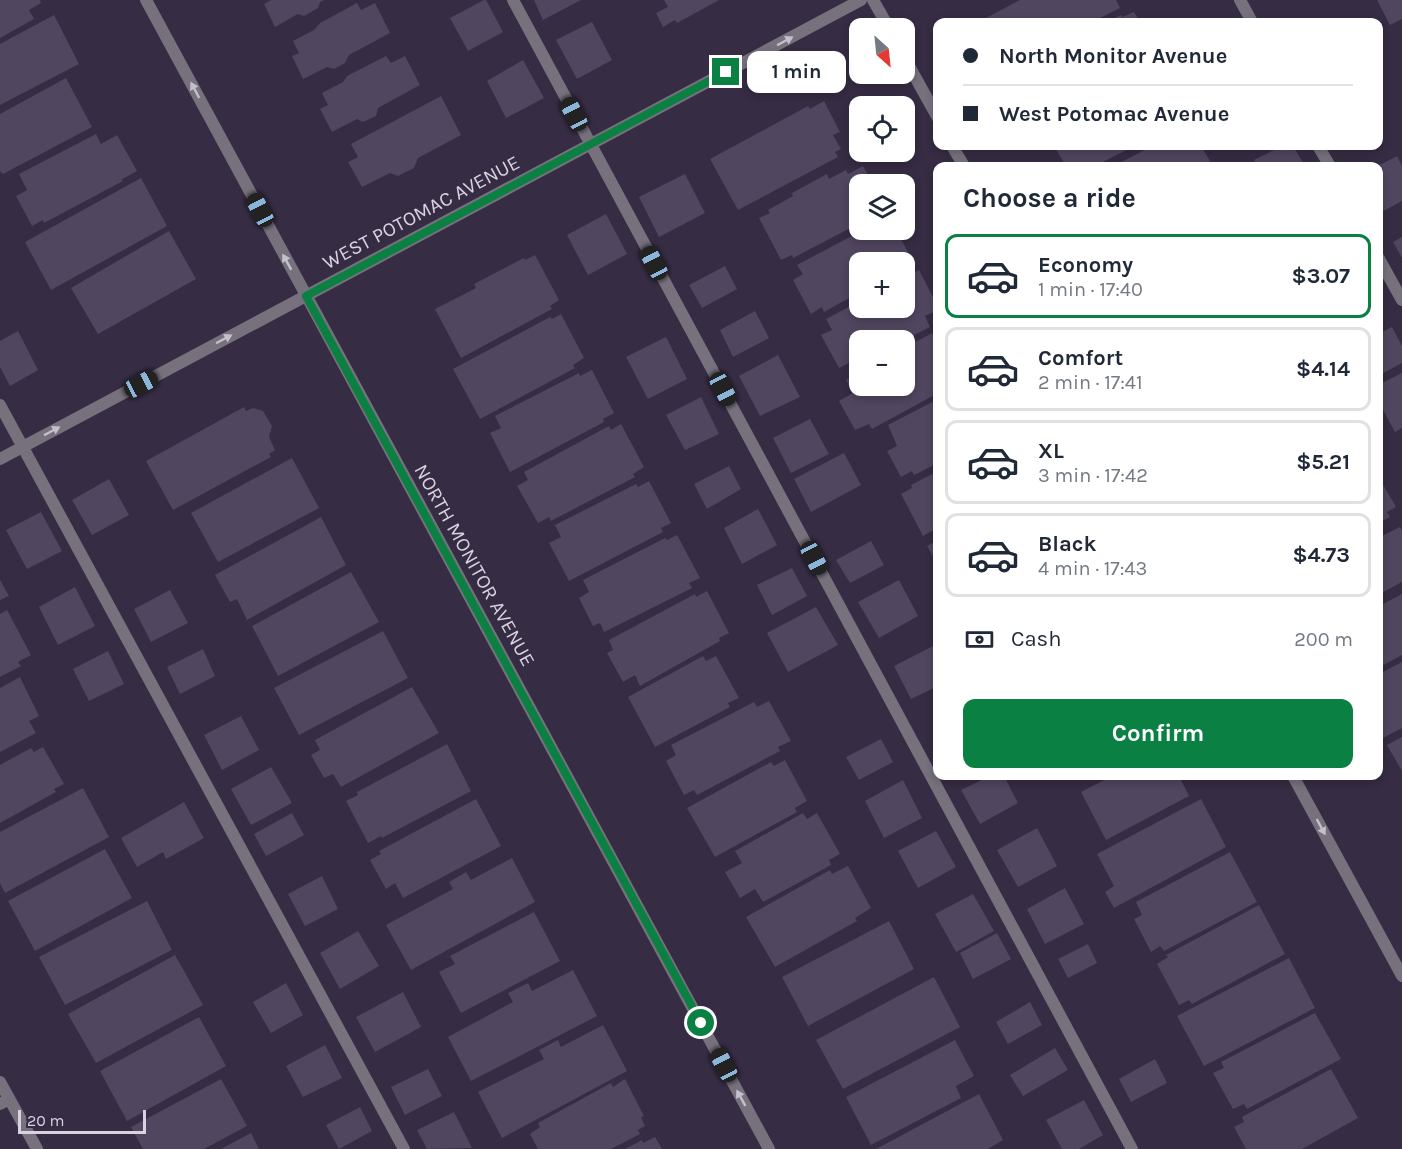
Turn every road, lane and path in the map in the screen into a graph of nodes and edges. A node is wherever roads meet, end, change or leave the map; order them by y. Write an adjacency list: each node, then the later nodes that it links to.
1 (146, 0): 12 (street, NORTH MONITOR AVENUE, one-way to 1)
2 (513, 0): 10 (street)
3 (861, 0): 10 (street, WEST POTOMAC AVENUE, one-way to 3)
4 (873, 0): 6 (street)
5 (1240, 0): 7 (street)
6 (883, 18)
7 (1250, 18)
8 (915, 77): 9 (street)
9 (933, 109)
10 (590, 144): 12 (street, WEST POTOMAC AVENUE); 24 (street)
11 (1383, 266): 13 (street)
12 (306, 296): 15 (street, WEST POTOMAC AVENUE, one-way to 12); 23 (street, NORTH MONITOR AVENUE, one-way to 12)
13 (1402, 300)
14 (0, 405): 15 (street)
15 (22, 447): 16 (street, WEST POTOMAC AVENUE); 22 (street)
16 (0, 459)
17 (1295, 780): 18 (street, one-way to 18)
18 (1402, 976)
19 (0, 1082): 20 (street)
20 (5, 1102): 21 (street)
21 (36, 1149)
22 (404, 1149)
23 (769, 1149)
24 (1132, 1149)

